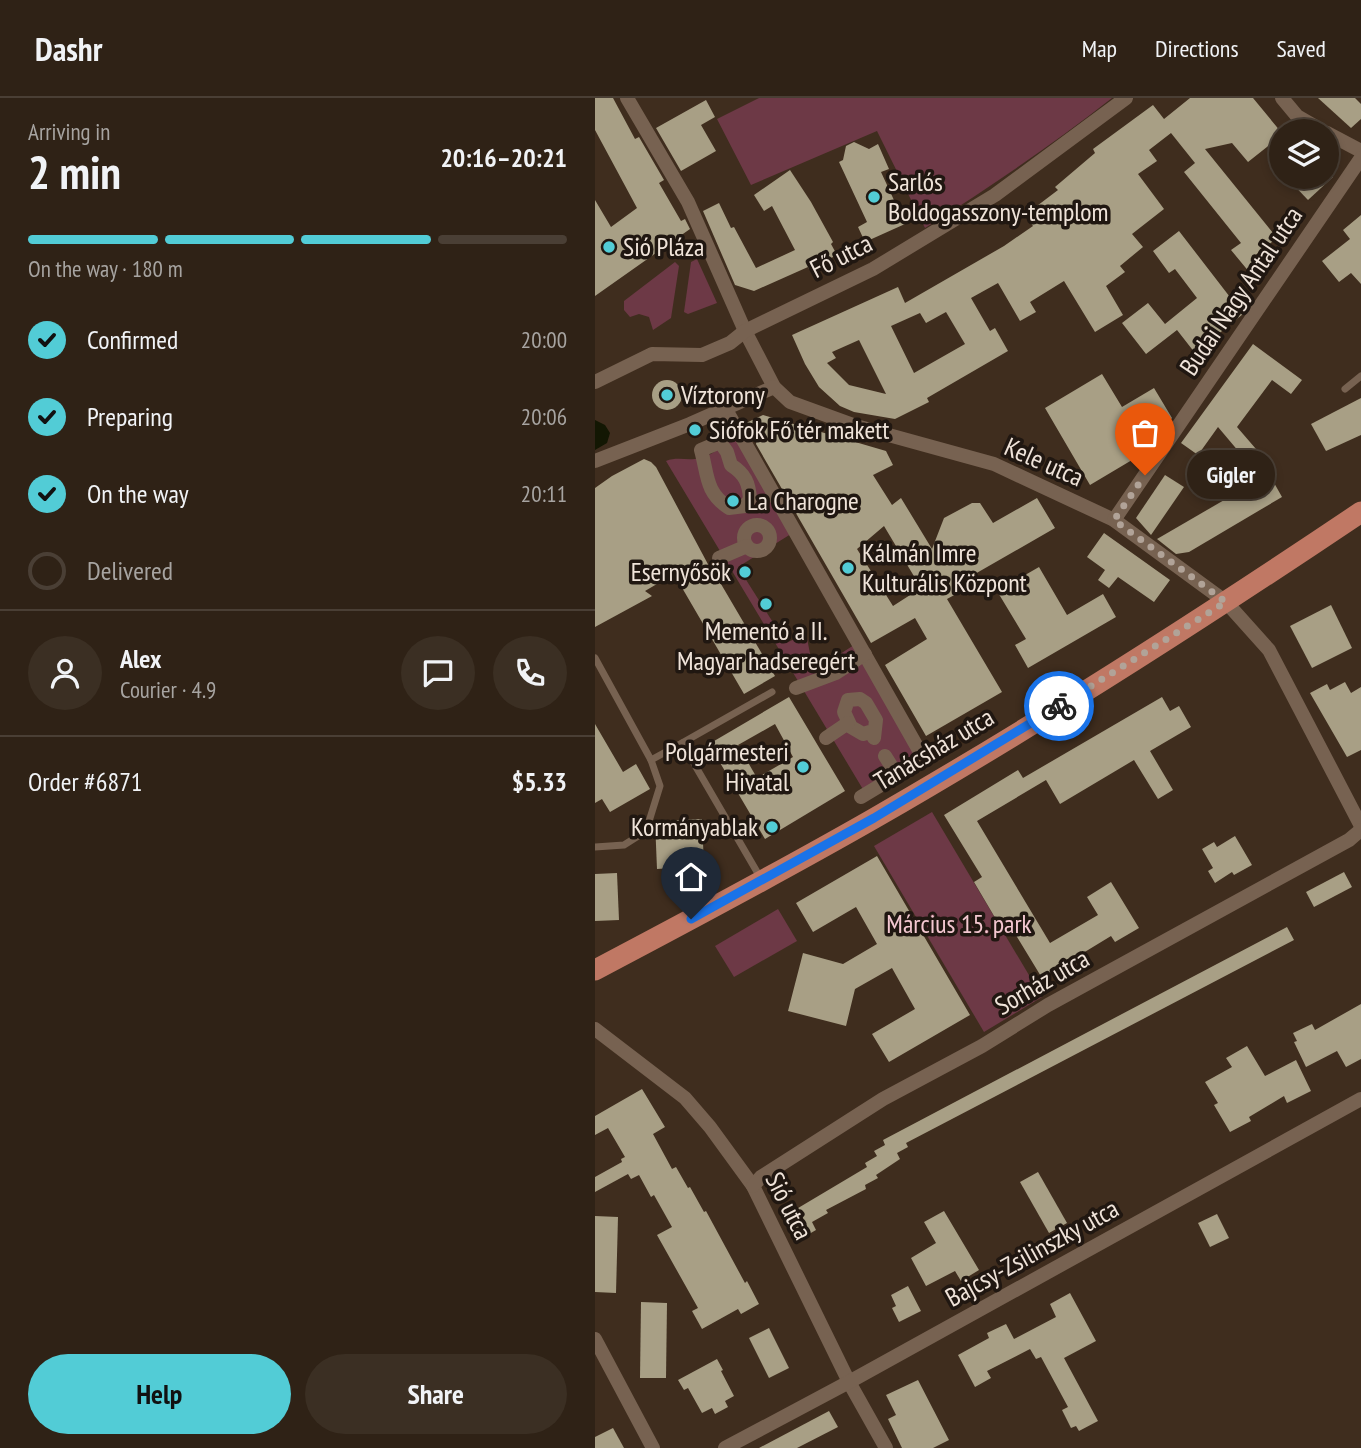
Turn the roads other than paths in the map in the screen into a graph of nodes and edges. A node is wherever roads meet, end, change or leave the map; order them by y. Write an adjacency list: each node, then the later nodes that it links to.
1 (627, 98): 8 (street)
2 (1126, 98): 8 (street, Fő utca)
3 (1282, 98): 4 (street)
4 (1302, 119)
5 (1339, 139): 6 (street)
6 (1361, 150)
7 (1361, 158): 21 (street, Budai Nagy Antal utca)
8 (745, 331): 10 (street, Fő utca); 11 (street)
9 (1361, 376): 12 (lane)
10 (595, 382)
11 (774, 387): 13 (street); 21 (street, Kele utca)
12 (1345, 389)
13 (725, 408): 14 (street); 17 (street)
14 (595, 461)
15 (731, 465): 16 (street); 16 (street); 18 (street)
16 (706, 474): 18 (street)
17 (767, 481): 18 (street); 20 (street)
18 (749, 491)
19 (1361, 512): 23 (main road, Tanácsház utca)
20 (785, 514): 22 (street); 24 (street)
21 (1114, 520): 23 (street, Kele utca)
22 (719, 558)
23 (1226, 602): 37 (street, Kele utca); 39 (main road, Tanácsház utca)
24 (865, 654): 26 (street); 28 (street)
25 (595, 658): 34 (lane)
26 (796, 688)
27 (772, 692): 32 (lane)
28 (890, 698): 29 (street); 35 (street)
29 (871, 710): 30 (street); 30 (street)
30 (848, 723): 31 (street)
31 (826, 738)
32 (683, 743): 34 (lane); 39 (lane)
33 (884, 755): 35 (street)
34 (650, 760): 38 (lane)
35 (897, 775): 36 (street)
36 (861, 797)
37 (1361, 828): 43 (street, Sorház utca)
38 (595, 847)
39 (762, 881): 40 (main road, Tanácsház utca)
40 (595, 970)
41 (595, 1029): 43 (street, Sió utca)
42 (1361, 1099): 45 (street, Bajcsy-Zsilinszky utca)
43 (753, 1186): 45 (street, Sió utca)
44 (595, 1339): 46 (street)
45 (849, 1382): 47 (street, Bajcsy-Zsilinszky utca); 48 (street, Sió utca)
46 (653, 1448)
47 (725, 1448)
48 (886, 1448)

